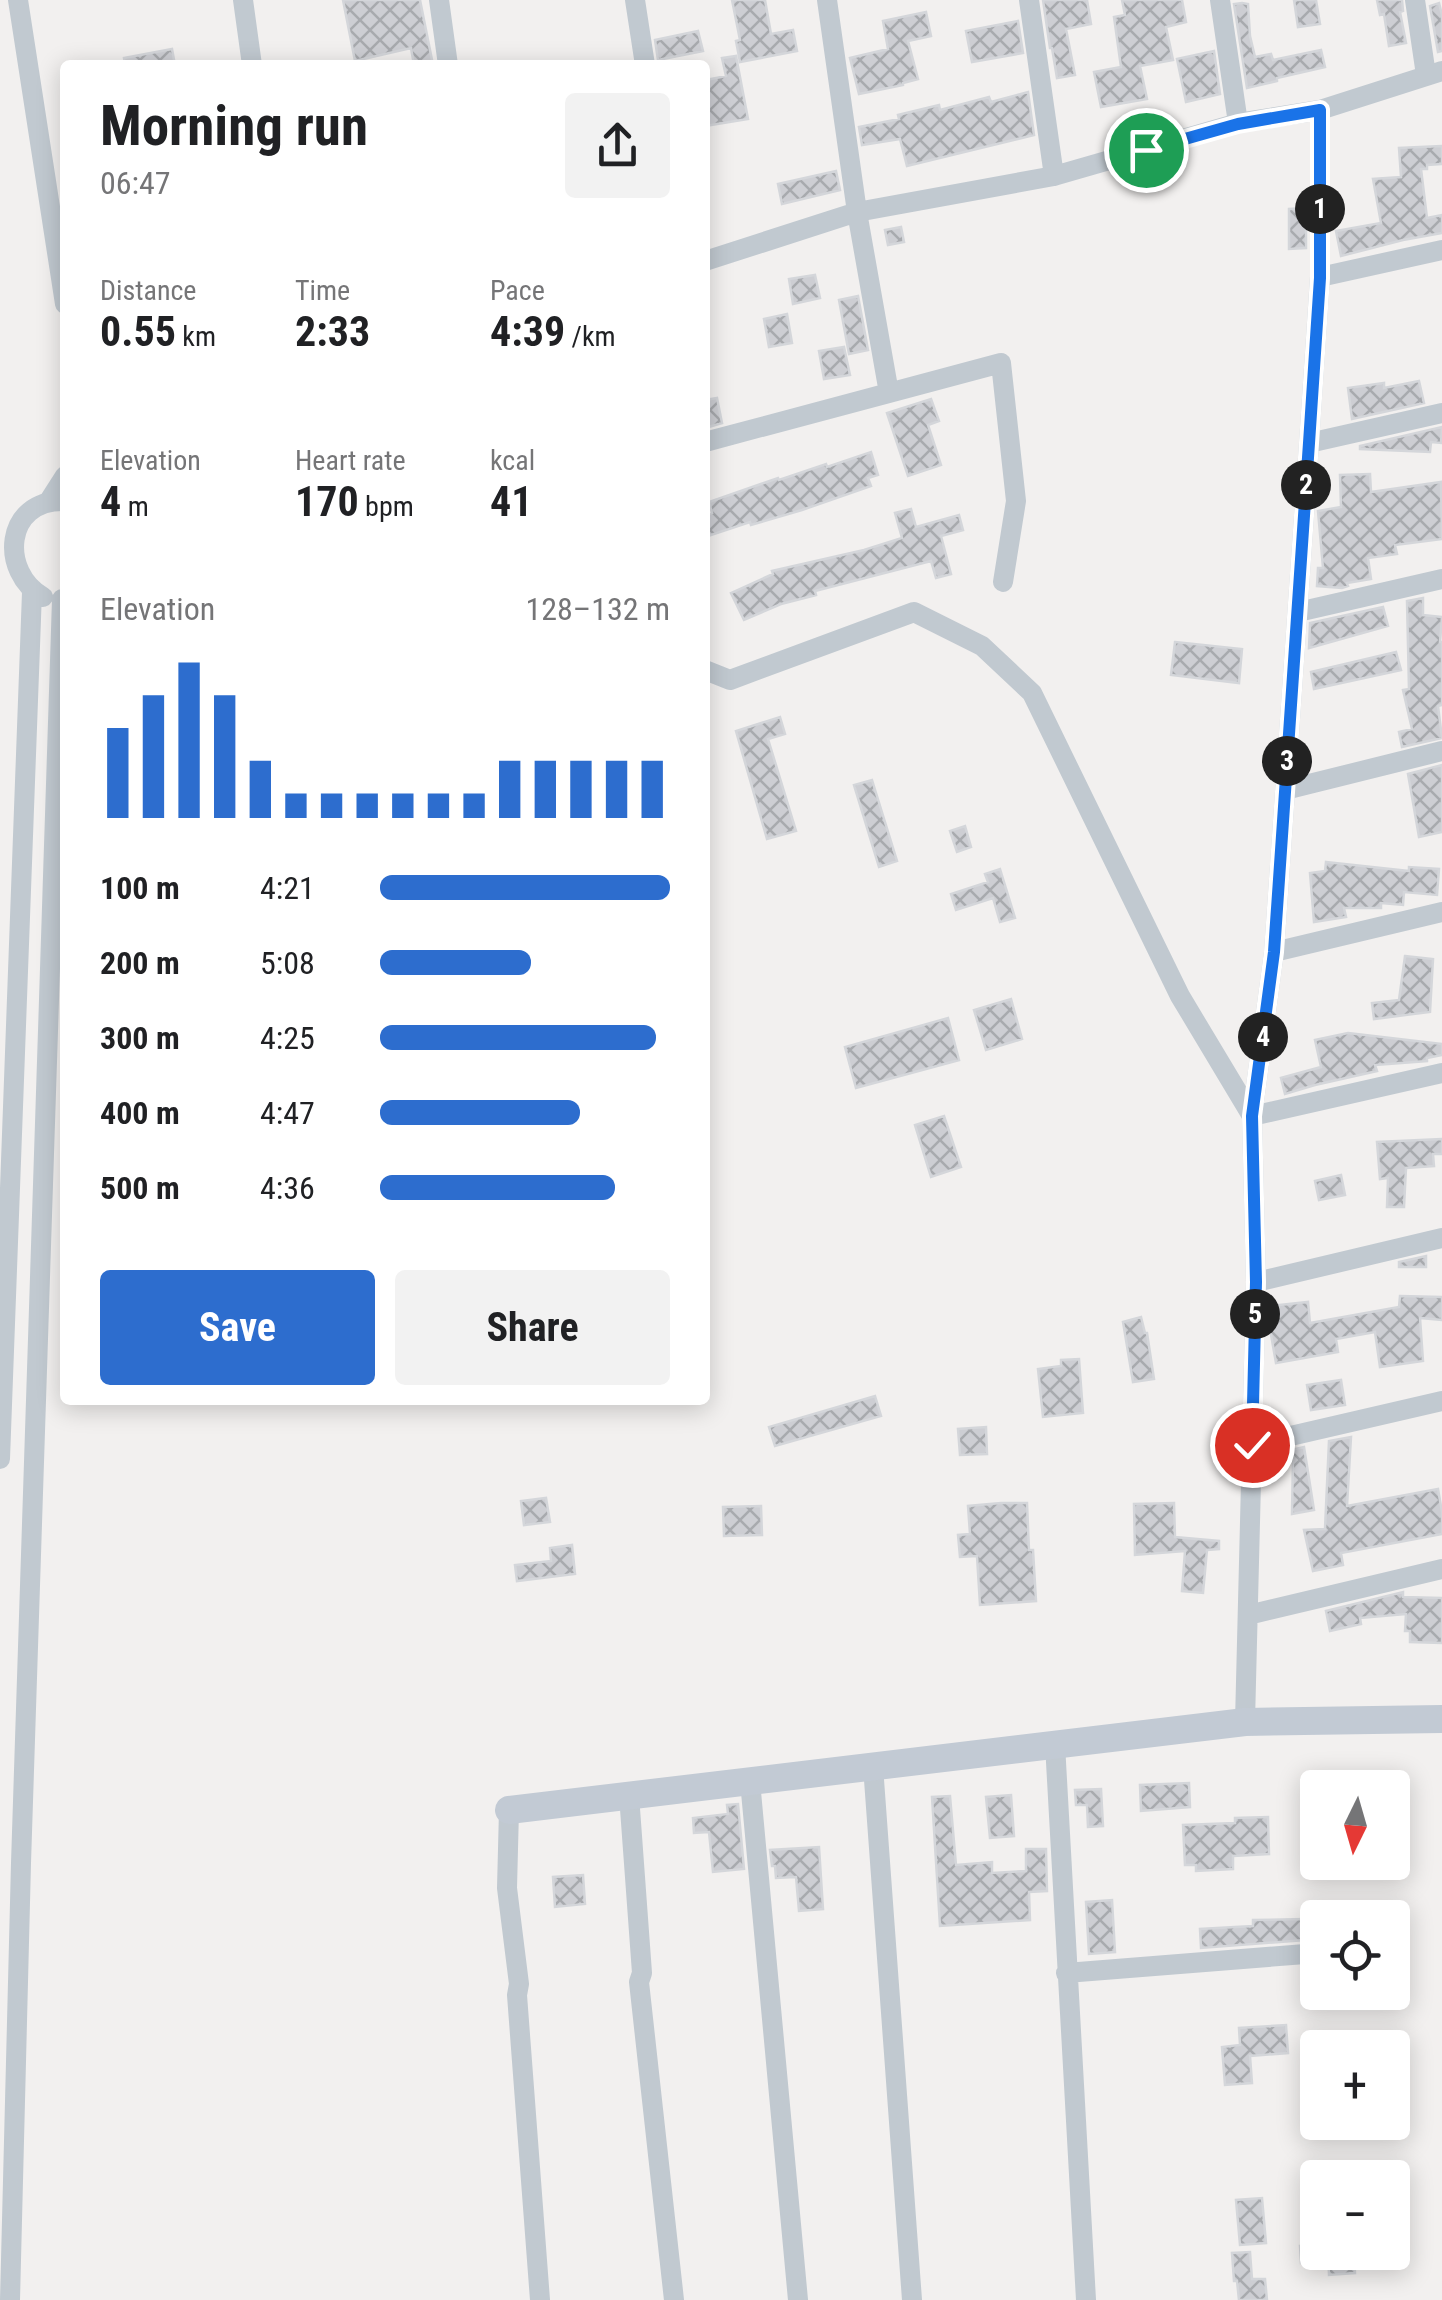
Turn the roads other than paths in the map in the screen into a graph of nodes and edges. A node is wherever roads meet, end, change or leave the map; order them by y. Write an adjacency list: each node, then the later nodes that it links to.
1 (18, 0): 19 (street)
2 (243, 0): 9 (street)
3 (439, 0): 10 (street)
4 (635, 0): 11 (street)
5 (828, 0): 16 (street)
6 (1030, 0): 15 (street)
7 (1220, 0): 14 (street)
8 (1415, 0): 12 (street)
9 (251, 60)
10 (447, 60)
11 (644, 60)
12 (1434, 73): 13 (street)
13 (1320, 110): 14 (street); 20 (street)
14 (1238, 124): 15 (street)
15 (1054, 176): 16 (street)
16 (857, 212): 18 (street); 21 (street)
17 (1442, 250): 20 (street)
18 (710, 259)
19 (60, 272)
20 (1320, 278): 24 (street)
21 (889, 394): 23 (street); 28 (street)
22 (1442, 413): 24 (street)
23 (710, 441)
24 (1309, 443): 31 (street)
25 (57, 501): 26 (street)
26 (4, 553): 29 (street)
27 (1442, 579): 31 (street)
28 (1003, 582)
29 (32, 592): 30 (street); 44 (street)
30 (60, 599)
31 (1298, 612): 35 (street)
32 (710, 672): 39 (street)
33 (60, 689): 56 (street)
34 (1442, 751): 35 (street)
35 (1285, 790): 37 (street)
36 (1442, 912): 37 (street)
37 (1274, 952): 39 (street)
38 (1442, 1072): 39 (street)
39 (1252, 1116): 41 (street)
40 (1442, 1238): 41 (street)
41 (1256, 1282): 43 (street)
42 (1442, 1401): 43 (street)
43 (1252, 1445): 46 (street)
44 (0, 1459)
45 (1442, 1569): 46 (street)
46 (1248, 1615): 48 (street)
47 (1442, 1720): 48 (street)
48 (1246, 1722): 49 (street)
49 (1055, 1744): 50 (street); 55 (street)
50 (873, 1766): 51 (street); 60 (street)
51 (750, 1780): 52 (street); 59 (street)
52 (629, 1795): 53 (street); 58 (street)
53 (508, 1810): 57 (street)
54 (1300, 1954): 55 (street)
55 (1066, 1974): 61 (street)
56 (10, 2300)
57 (540, 2300)
58 (674, 2300)
59 (798, 2300)
60 (912, 2300)
61 (1086, 2300)

